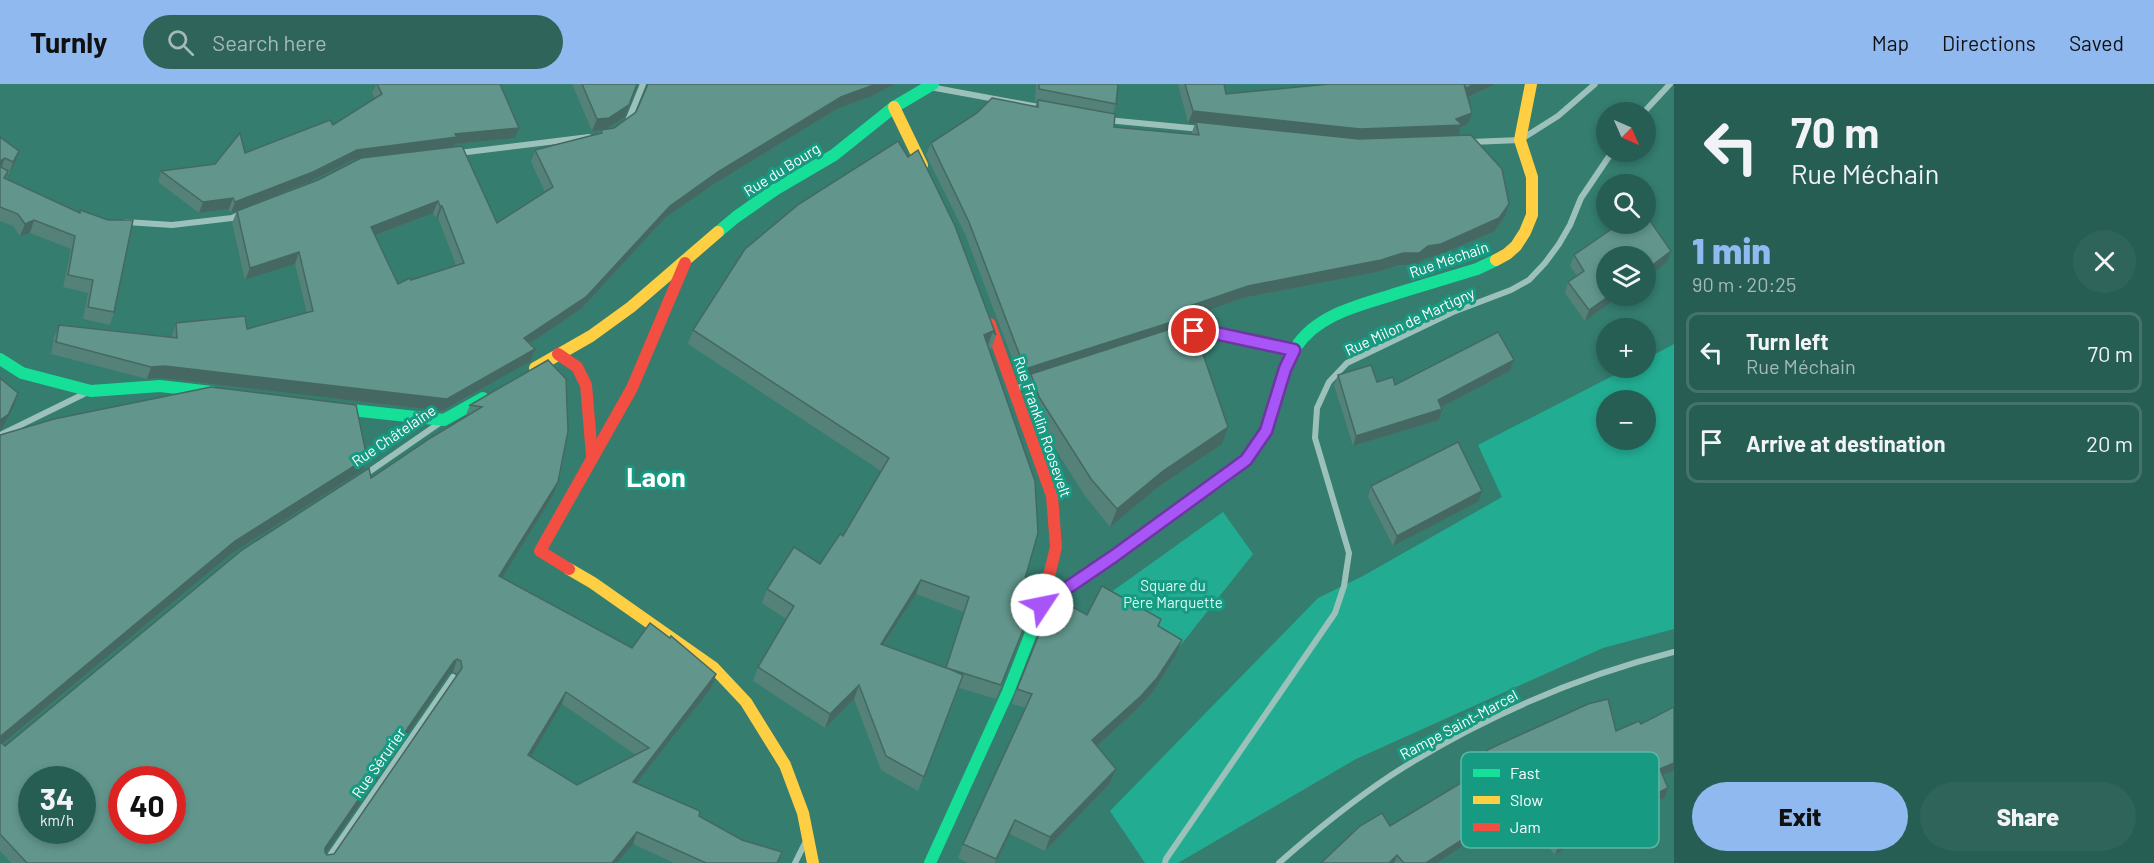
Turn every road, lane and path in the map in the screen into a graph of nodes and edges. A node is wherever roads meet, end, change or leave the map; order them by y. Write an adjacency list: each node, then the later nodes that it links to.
1 (643, 84): 10 (street)
2 (1531, 84): 13 (street)
3 (1595, 84): 13 (street)
4 (1670, 84): 6 (street)
5 (931, 85): 7 (street, Rue du Bourg); 8 (street)
6 (1653, 102)
7 (894, 107): 17 (street); 20 (street, Rue du Bourg)
8 (1051, 109)
9 (1096, 118): 11 (street)
10 (622, 125)
11 (1207, 130)
12 (596, 136): 15 (street)
13 (1520, 140): 14 (street); 23 (street, Rue Méchain)
14 (1467, 142)
15 (447, 154)
16 (1605, 162): 45 (street, Rue Milon de Martigny)
17 (928, 177)
18 (252, 210): 19 (street)
19 (117, 222)
20 (686, 260): 24 (street, Rue du Bourg); 35 (street, Rue du Bourg)
21 (986, 313): 28 (street, Rue Franklin Roosevelt)
22 (1178, 335): 23 (street)
23 (1294, 350): 37 (street, Rue Méchain)
24 (558, 354): 26 (street); 35 (street)
25 (0, 359): 30 (street)
26 (527, 372)
27 (1037, 381): 28 (street)
28 (1015, 389): 37 (street, Rue Franklin Roosevelt)
29 (496, 390): 33 (street, Rue Châtelaine)
30 (91, 391): 31 (street); 34 (street)
31 (219, 393)
32 (325, 406): 33 (street)
33 (444, 420): 36 (street, Rue Châtelaine)
34 (0, 435)
35 (592, 456): 40 (street, Rue du Bourg)
36 (358, 479)
37 (1042, 605): 44 (street, Rue Franklin Roosevelt)
38 (1674, 652): 46 (street, Rampe Saint-Marcel)
39 (453, 677): 41 (street, Rue Sérurier)
40 (808, 837): 42 (street); 43 (street)
41 (325, 863)
42 (795, 863)
43 (813, 863)
44 (930, 863)
45 (1165, 863)
46 (1279, 863)

